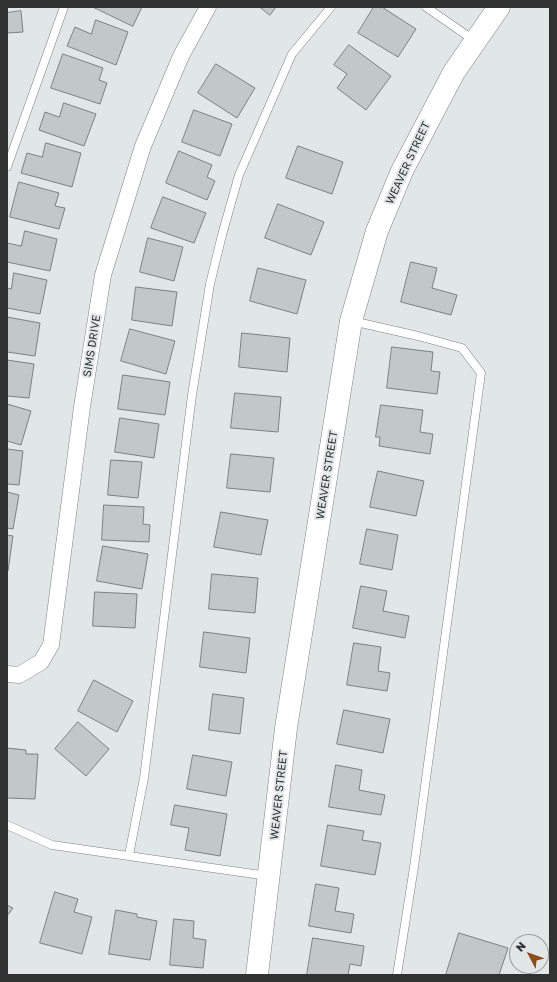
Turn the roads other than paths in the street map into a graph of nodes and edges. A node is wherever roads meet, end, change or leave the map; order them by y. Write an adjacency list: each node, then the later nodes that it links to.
1 (64, 7): 7 (lane)
2 (208, 7): 9 (street, SIMS DRIVE)
3 (331, 7): 11 (lane)
4 (426, 7): 6 (lane)
5 (499, 7): 6 (street, WEAVER STREET)
6 (475, 41): 8 (street, WEAVER STREET)
7 (7, 167)
8 (352, 321): 12 (street, WEAVER STREET); 14 (lane)
9 (7, 674)
10 (7, 825): 11 (lane)
11 (129, 855): 12 (lane)
12 (270, 876): 13 (street, WEAVER STREET)
13 (257, 975)
14 (397, 975)

